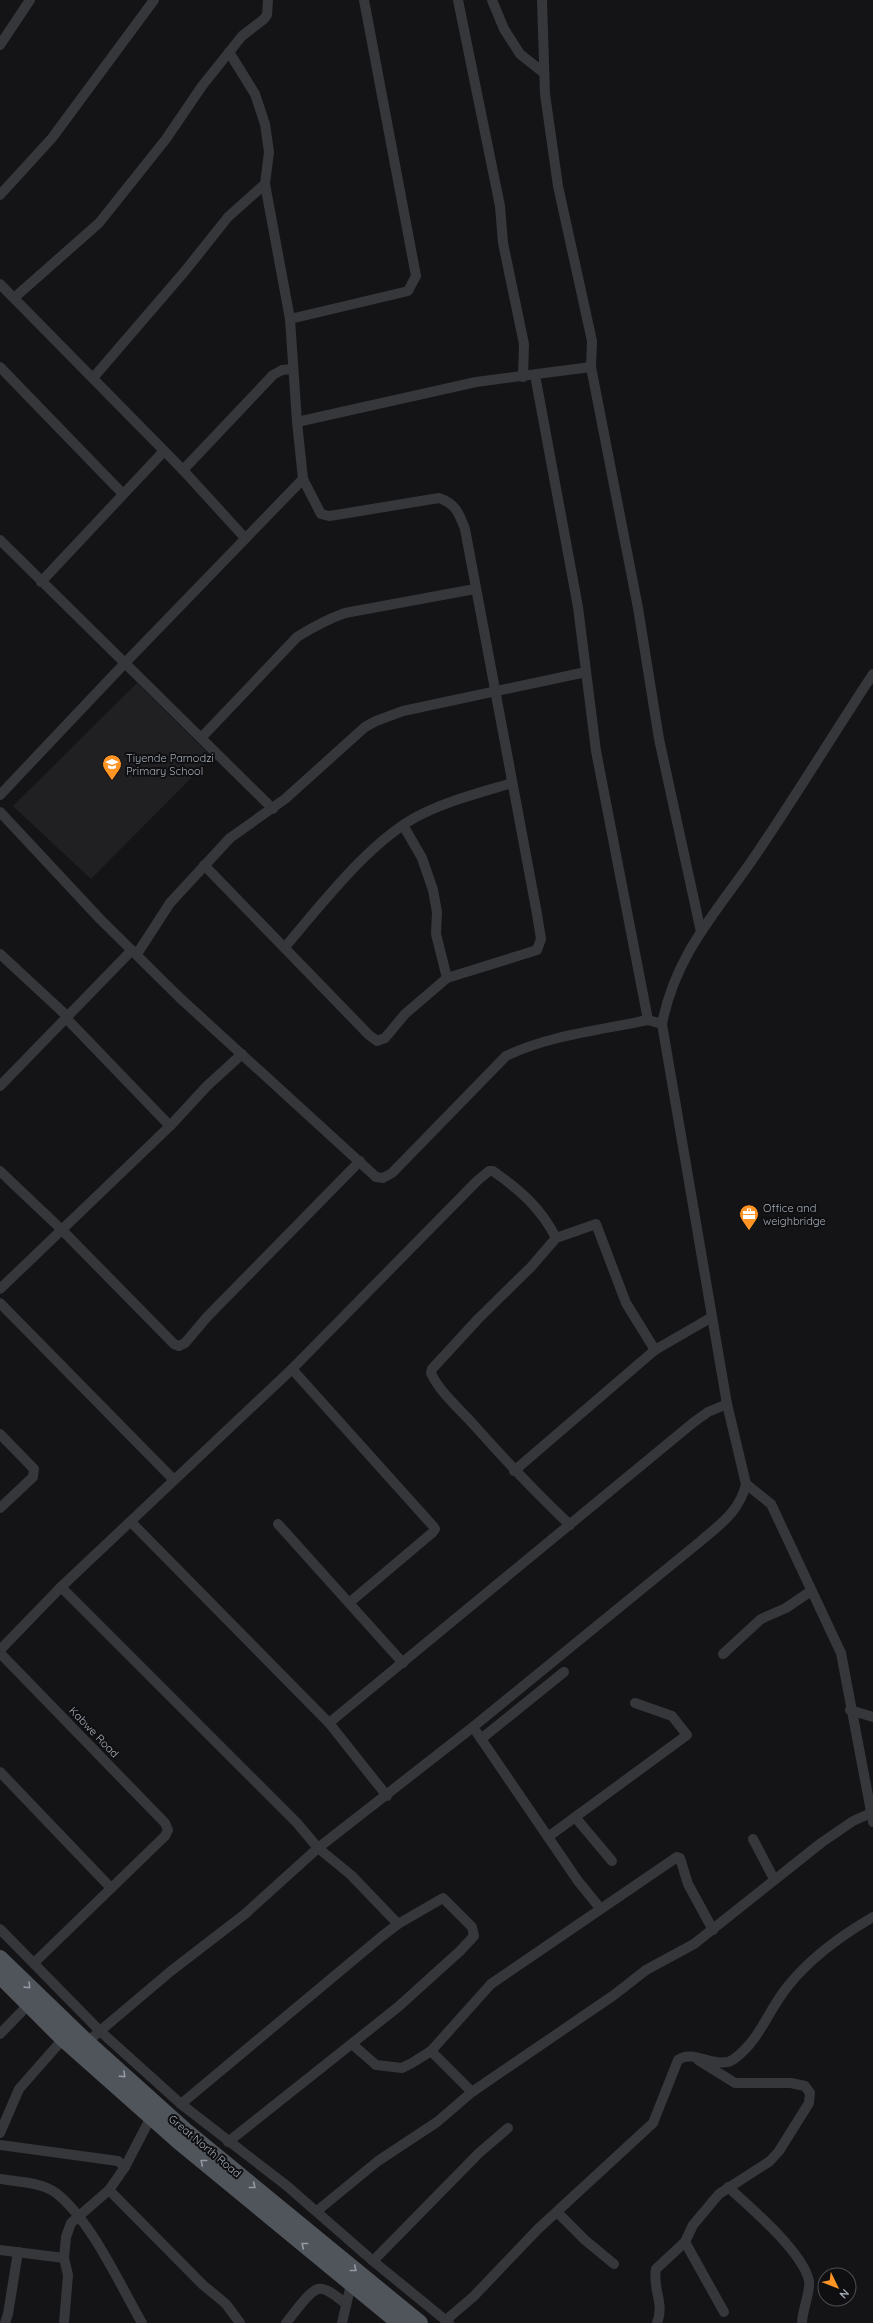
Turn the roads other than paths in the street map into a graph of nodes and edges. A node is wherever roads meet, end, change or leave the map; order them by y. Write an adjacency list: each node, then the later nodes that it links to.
1 (30, 0): 8 (street)
2 (154, 0): 12 (street)
3 (268, 0): 9 (street)
4 (364, 0): 15 (street)
5 (458, 0): 20 (street)
6 (492, 0): 10 (street)
7 (542, 0): 10 (street)
8 (0, 45)
9 (229, 52): 11 (street); 14 (street)
10 (544, 73): 17 (street)
11 (265, 184): 15 (street); 21 (street)
12 (0, 196)
13 (0, 284): 14 (street)
14 (14, 298): 21 (street)
15 (290, 319): 18 (street)
16 (0, 366): 26 (street)
17 (590, 367): 19 (street); 42 (street)
18 (292, 369): 22 (street); 24 (street)
19 (535, 375): 20 (street); 32 (street)
20 (523, 376): 22 (street)
21 (93, 378): 23 (street)
22 (297, 422): 25 (street)
23 (164, 451): 24 (street); 26 (street)
24 (183, 470): 27 (street)
25 (303, 479): 27 (street); 30 (street)
26 (123, 494): 29 (street)
27 (245, 538): 31 (street)
28 (0, 540): 29 (street)
29 (41, 582): 31 (street)
30 (475, 589): 34 (street); 35 (street)
31 (124, 664): 35 (street); 37 (street)
32 (586, 672): 34 (street); 48 (street)
33 (873, 674): 42 (street)
34 (495, 691): 36 (street); 38 (street)
35 (200, 738): 38 (street)
36 (512, 783): 40 (street); 46 (street)
37 (0, 794)
38 (273, 809): 41 (street)
39 (0, 812): 44 (street)
40 (403, 825): 43 (street); 46 (street)
41 (204, 865): 43 (street); 44 (street)
42 (701, 932): 49 (street)
43 (285, 947): 46 (street)
44 (135, 952): 47 (street); 50 (street)
45 (0, 954): 47 (street)
46 (447, 978)
47 (67, 1018): 51 (street); 52 (street)
48 (648, 1020): 49 (street); 53 (street)
49 (662, 1024): 59 (street)
50 (242, 1054): 52 (street); 53 (street)
51 (0, 1086)
52 (170, 1126): 55 (street)
53 (360, 1162): 55 (street)
54 (0, 1171): 55 (street)
55 (62, 1230): 57 (street)
56 (556, 1238): 60 (street); 61 (street); 64 (street)
57 (0, 1289)
58 (0, 1304): 65 (street)
59 (712, 1317): 60 (street); 62 (street)
60 (655, 1350): 64 (street)
61 (292, 1369): 65 (street); 73 (street)
62 (726, 1404): 66 (street); 70 (street)
63 (0, 1434): 67 (street)
64 (514, 1471): 70 (street)
65 (174, 1480): 68 (street)
66 (746, 1484): 72 (street); 79 (street)
67 (0, 1508)
68 (131, 1522): 71 (street); 84 (street)
69 (278, 1524): 73 (street)
70 (570, 1525): 77 (street)
71 (61, 1587): 74 (street); 93 (street)
72 (811, 1591): 76 (street); 82 (street)
73 (349, 1603): 77 (street)
74 (0, 1650)
75 (0, 1653): 96 (street, Kabwe Road)
76 (723, 1654)
77 (403, 1663): 84 (street)
78 (564, 1672): 80 (street)
79 (533, 1678): 80 (street); 85 (street)
80 (543, 1690): 86 (street)
81 (635, 1703): 89 (street)
82 (850, 1710): 83 (street); 90 (street)
83 (873, 1717)
84 (329, 1723): 88 (street)
85 (473, 1727): 86 (street); 88 (street)
86 (481, 1739): 91 (street)
87 (0, 1772): 96 (street)
88 (387, 1796): 93 (street)
89 (575, 1817): 91 (street); 94 (street)
90 (872, 1818): 95 (street)
91 (548, 1837): 97 (street)
92 (753, 1839): 95 (street)
93 (318, 1848): 99 (street); 106 (street)
94 (612, 1861)
95 (774, 1879): 101 (street)
96 (111, 1888): 103 (street)
97 (600, 1908): 101 (street); 111 (street)
98 (873, 1917): 112 (street)
99 (398, 1924): 110 (street); 114 (street)
100 (0, 1929): 103 (street)
101 (713, 1930): 113 (street)
102 (0, 1958): 109 (main road, Great North Road, one-way to 109)
103 (35, 1962): 106 (street)
104 (0, 1976): 105 (main road, Great North Road)
105 (29, 2004): 107 (street); 108 (main road, Great North Road)
106 (100, 2031): 109 (street); 114 (street)
107 (0, 2034)
108 (63, 2039): 115 (main road, Great North Road); 117 (street)
109 (87, 2042): 144 (main road, Great North Road, one-way to 144)
110 (352, 2044): 111 (street); 118 (street)
111 (431, 2051): 113 (street)
112 (695, 2058): 122 (street); 125 (street)
113 (472, 2092): 124 (street)
114 (181, 2104): 118 (street)
115 (151, 2117): 120 (street); 133 (main road, Great North Road, one-way to 115)
116 (508, 2128): 131 (street)
117 (0, 2133)
118 (228, 2142): 124 (street)
119 (0, 2145): 120 (street)
120 (125, 2167): 123 (street)
121 (0, 2179): 126 (street)
122 (728, 2187): 127 (street); 146 (street)
123 (109, 2190): 126 (street); 140 (street)
124 (316, 2211): 131 (street)
125 (557, 2212): 132 (street); 136 (street)
126 (78, 2217): 130 (street); 139 (street)
127 (685, 2242): 135 (street); 145 (street)
128 (0, 2250): 129 (street)
129 (18, 2252): 130 (street); 137 (street)
130 (64, 2258): 138 (street)
131 (373, 2261): 136 (street)
132 (614, 2264)
133 (351, 2284): 134 (street); 143 (main road, Great North Road)
134 (345, 2303): 141 (street); 142 (street)
135 (724, 2312)
136 (448, 2322)
137 (5, 2323)
138 (64, 2323)
139 (142, 2323)
140 (240, 2323)
141 (286, 2323)
142 (342, 2323)
143 (399, 2323)
144 (420, 2323)
145 (657, 2323)
146 (802, 2323)

